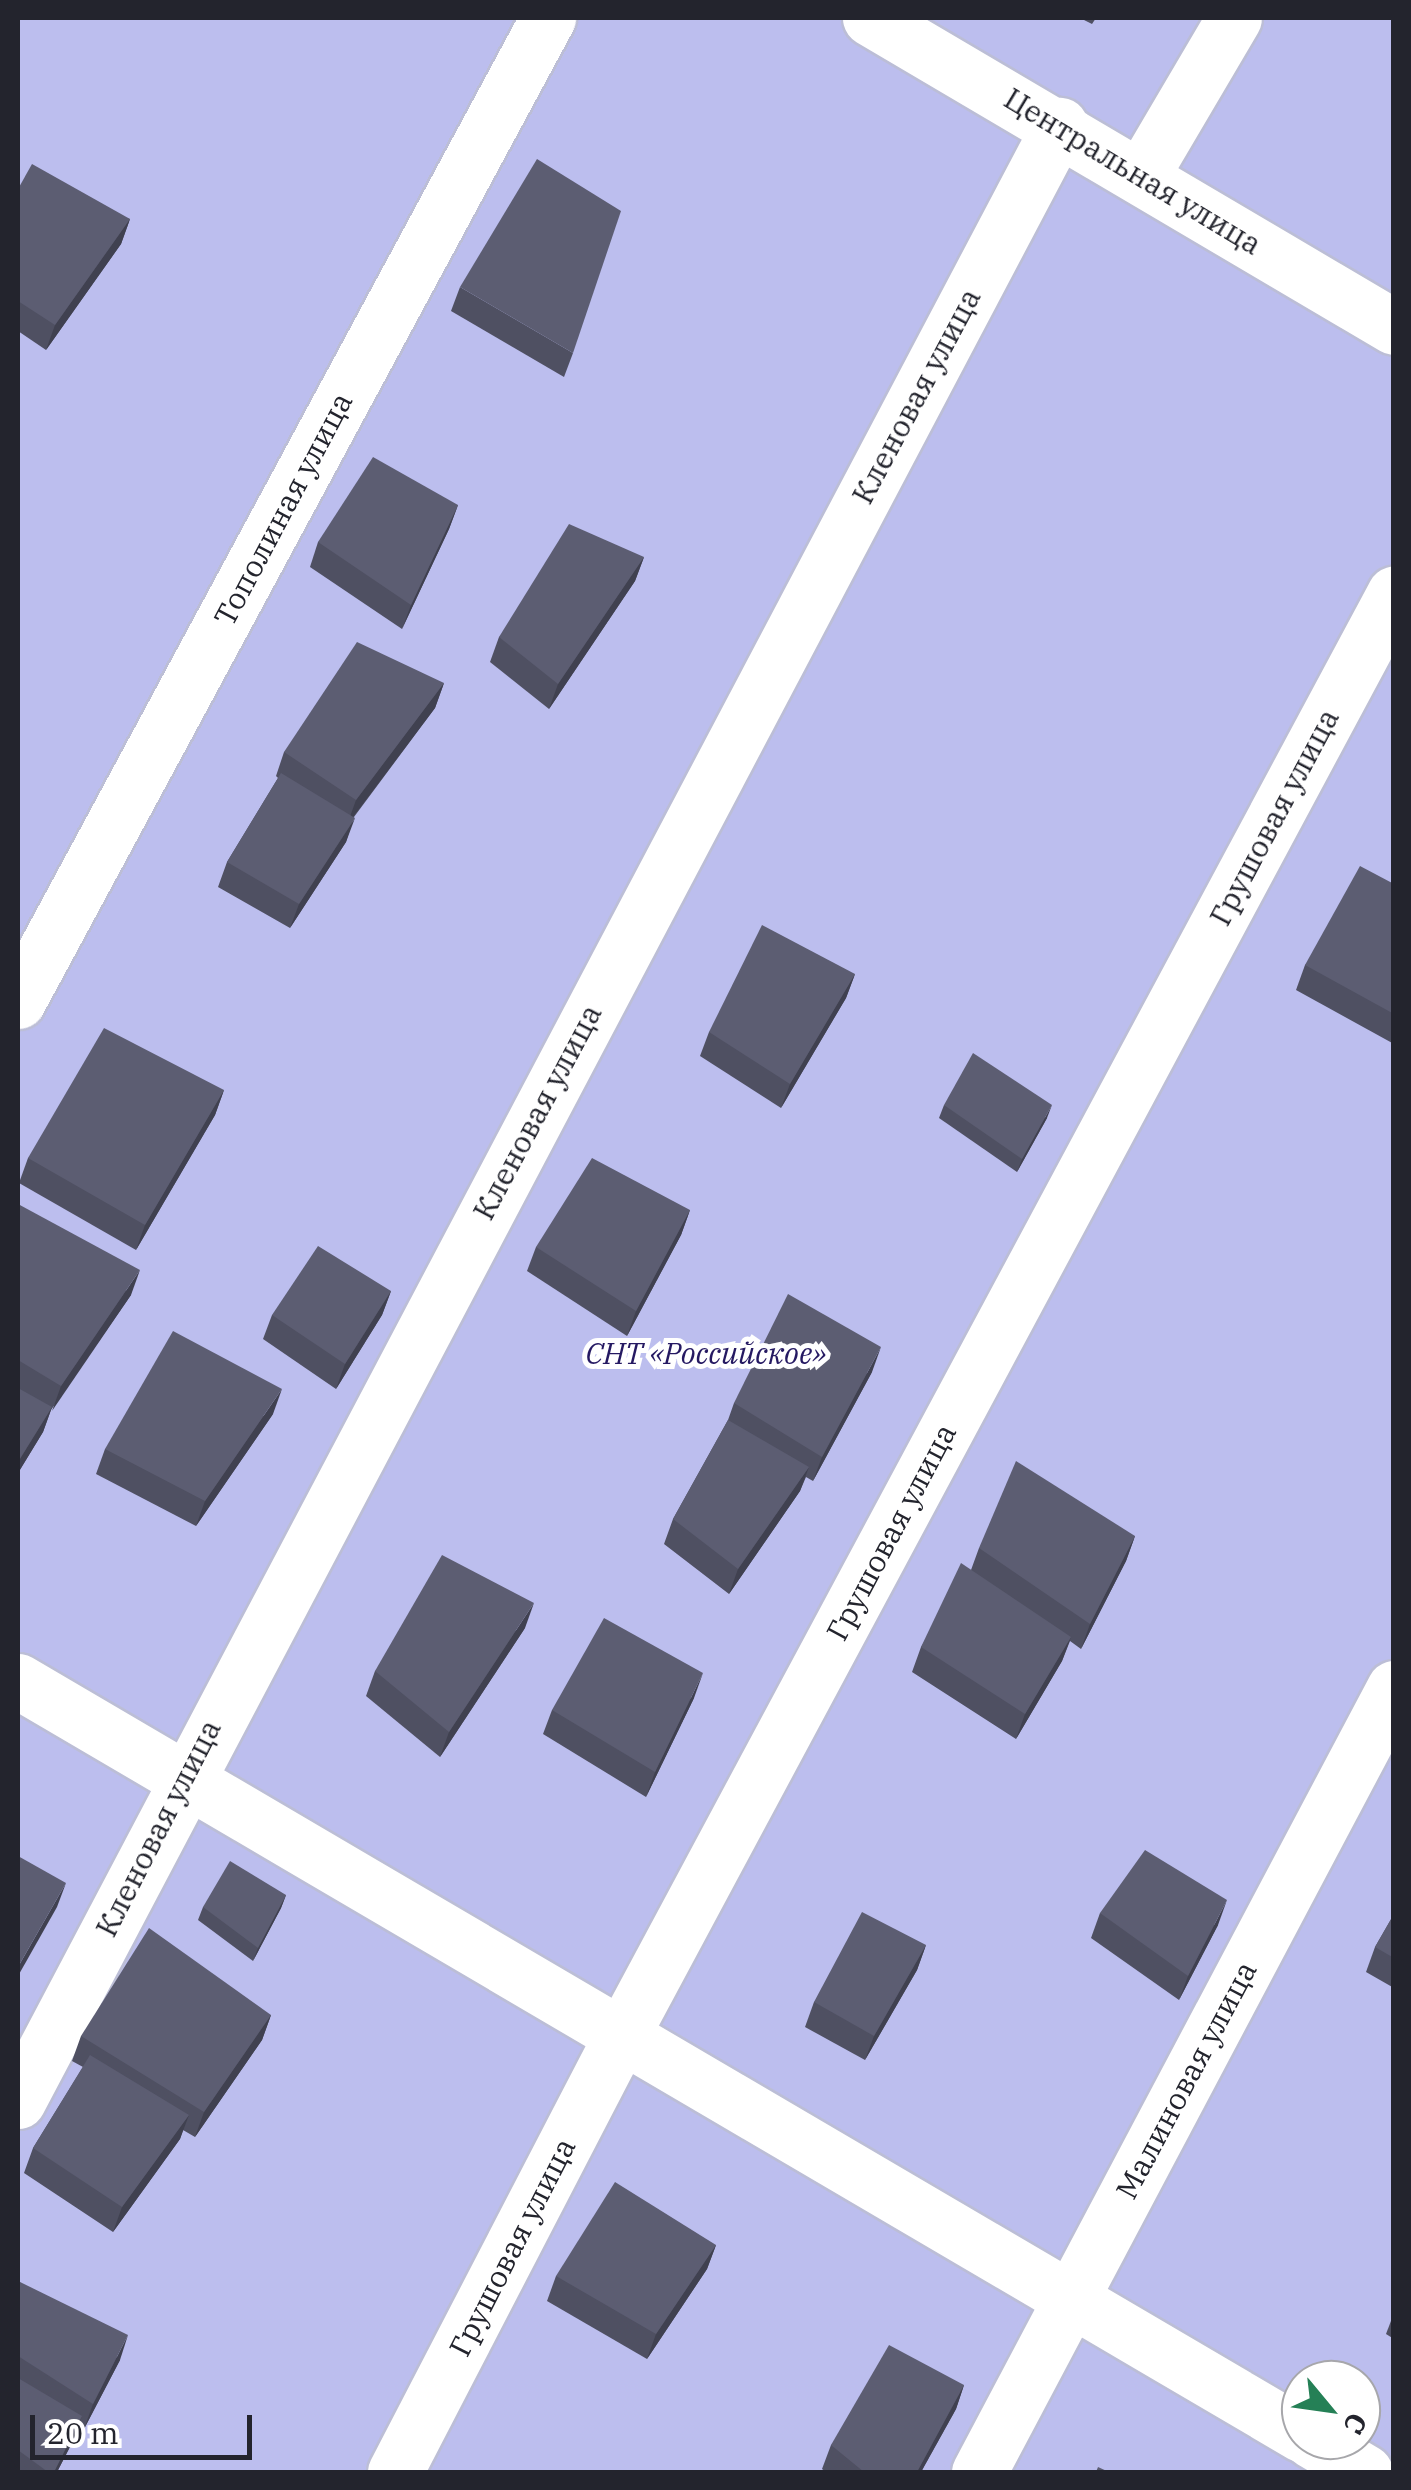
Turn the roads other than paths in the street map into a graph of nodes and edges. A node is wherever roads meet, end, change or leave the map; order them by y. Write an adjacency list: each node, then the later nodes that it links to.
1 (548, 18): 8 (street, Тополиная улица)
2 (870, 18): 4 (street, Центральная улица)
3 (1234, 18): 5 (street)
4 (1060, 125): 5 (street, Центральная улица); 11 (street, Кленовая улица)
5 (1141, 176): 6 (street, Центральная улица)
6 (1394, 327)
7 (1394, 594): 12 (street, Грушовая улица)
8 (18, 1001)
9 (18, 1681): 11 (street)
10 (1394, 1688): 14 (street, Малиновая улица)
11 (182, 1780): 12 (street); 13 (street, Кленовая улица)
12 (623, 2033): 14 (street); 16 (street, Грушовая улица)
13 (18, 2101)
14 (1072, 2297): 15 (street); 17 (street, Малиновая улица)
15 (1281, 2422)
16 (395, 2472)
17 (978, 2472)

